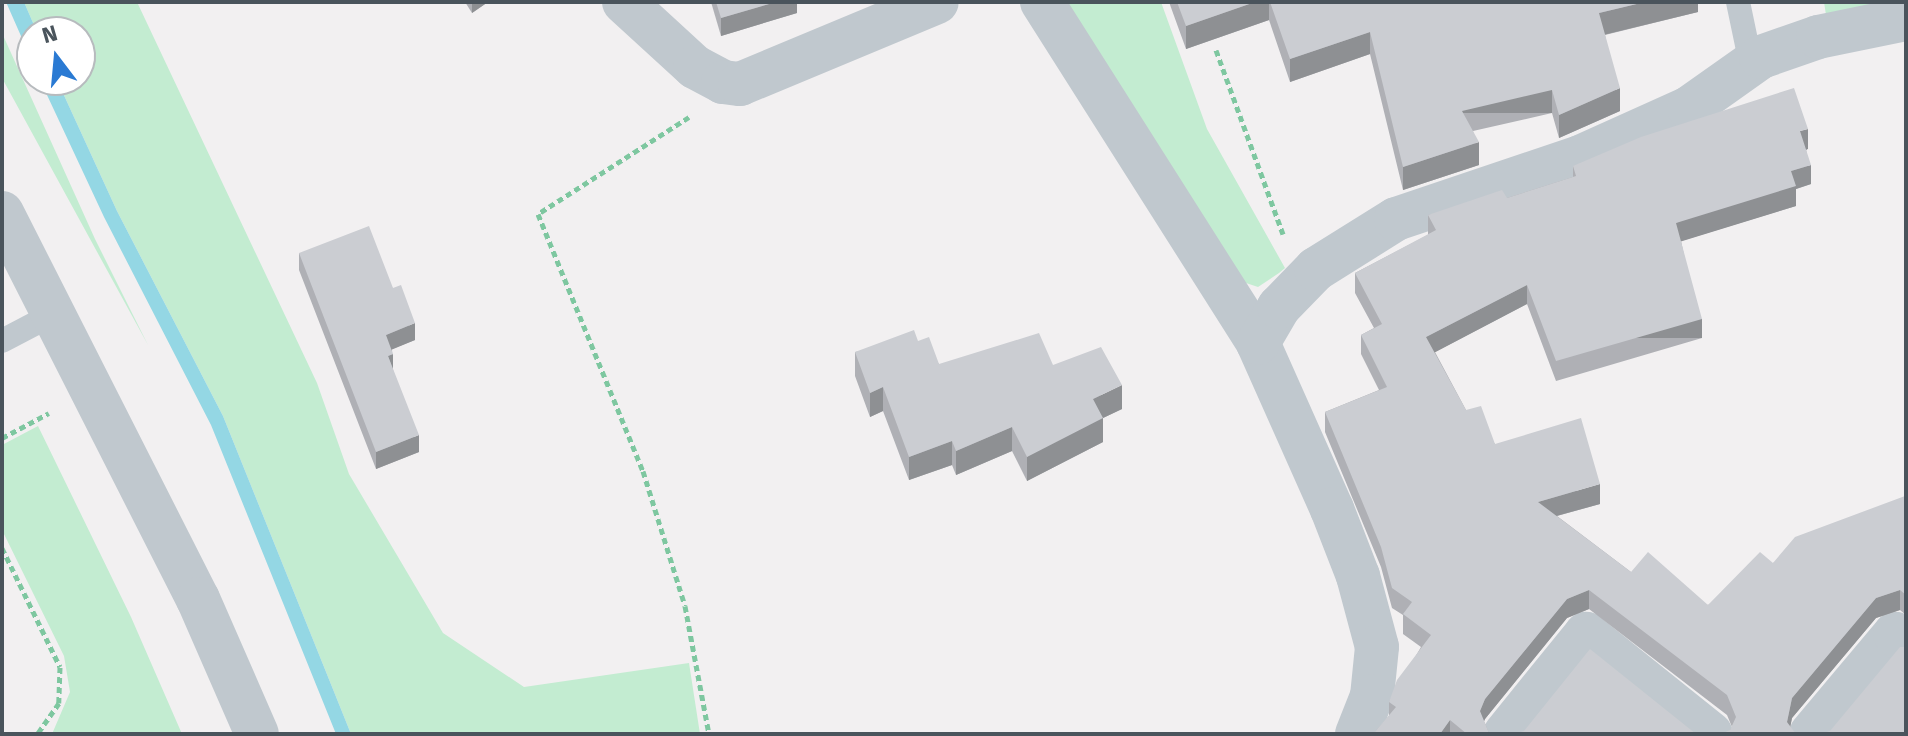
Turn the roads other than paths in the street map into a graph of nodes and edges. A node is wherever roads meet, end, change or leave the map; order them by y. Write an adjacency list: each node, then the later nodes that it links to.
1 (624, 2): 2 (street)
2 (937, 2)
3 (1042, 2): 10 (street)
4 (1738, 2): 6 (lane)
5 (1906, 19): 6 (street)
6 (1751, 64): 10 (street)
7 (2, 213): 8 (street)
8 (55, 313): 9 (lane); 12 (street)
9 (2, 341)
10 (1258, 343): 13 (street)
11 (1906, 643): 16 (street)
12 (257, 734)
13 (1358, 734)
14 (1505, 734): 15 (street)
15 (1711, 734)
16 (1811, 734)

